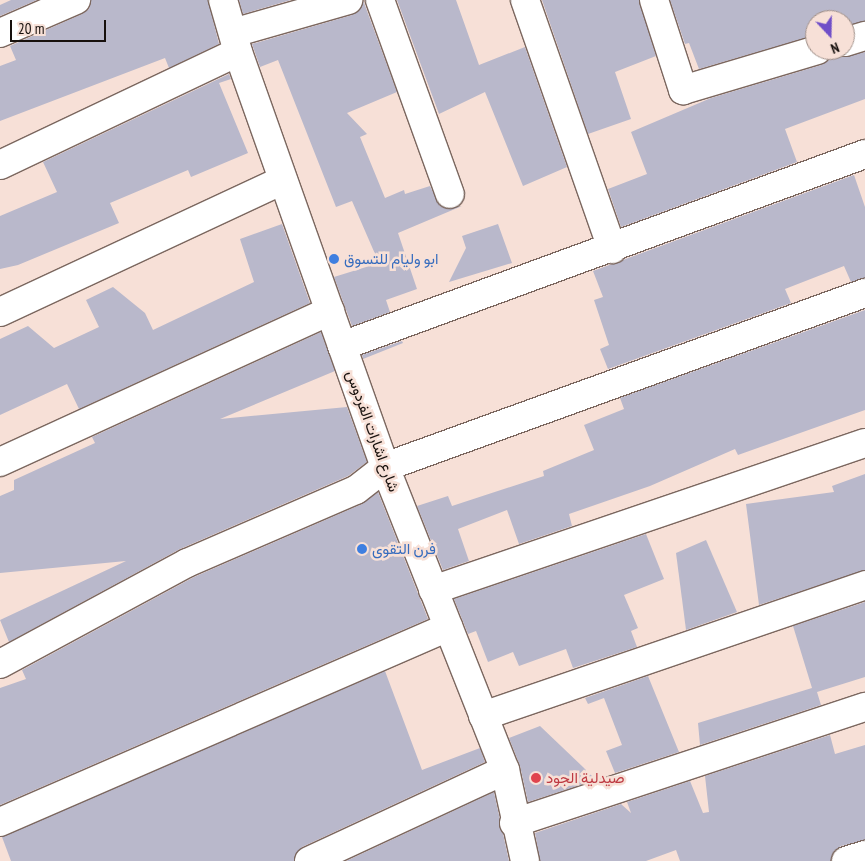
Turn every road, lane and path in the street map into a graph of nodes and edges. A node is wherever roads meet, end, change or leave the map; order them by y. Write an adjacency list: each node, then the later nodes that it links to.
1 (76, 0): 7 (street)
2 (223, 0): 8 (street, شارع اشارات الفردوس)
3 (348, 0): 8 (street)
4 (380, 0): 13 (street)
5 (525, 0): 14 (street)
6 (654, 0): 9 (street)
7 (0, 33)
8 (236, 43): 11 (street); 12 (street, شارع اشارات الفردوس)
9 (805, 54)
10 (865, 154): 14 (street)
11 (0, 165)
12 (283, 180): 16 (street, شارع اشارات الفردوس); 17 (street)
13 (450, 194)
14 (612, 249): 18 (street)
15 (865, 293): 21 (street)
16 (330, 311): 18 (street, شارع اشارات الفردوس); 20 (street)
17 (0, 312)
18 (342, 346): 21 (street, شارع اشارات الفردوس)
19 (865, 443): 23 (street)
20 (0, 462)
21 (384, 467): 23 (street, شارع اشارات الفردوس); 25 (street)
22 (865, 585): 27 (street)
23 (433, 590): 24 (street, شارع اشارات الفردوس)
24 (448, 627): 27 (street, شارع اشارات الفردوس); 29 (street)
25 (0, 664)
26 (865, 707): 30 (street)
27 (483, 716): 28 (street, شارع اشارات الفردوس)
28 (505, 770): 30 (street, شارع اشارات الفردوس); 32 (street)
29 (0, 822)
30 (514, 823): 33 (street, شارع اشارات الفردوس)
31 (865, 855): 34 (street)
32 (309, 861)
33 (525, 861)
34 (846, 861)

